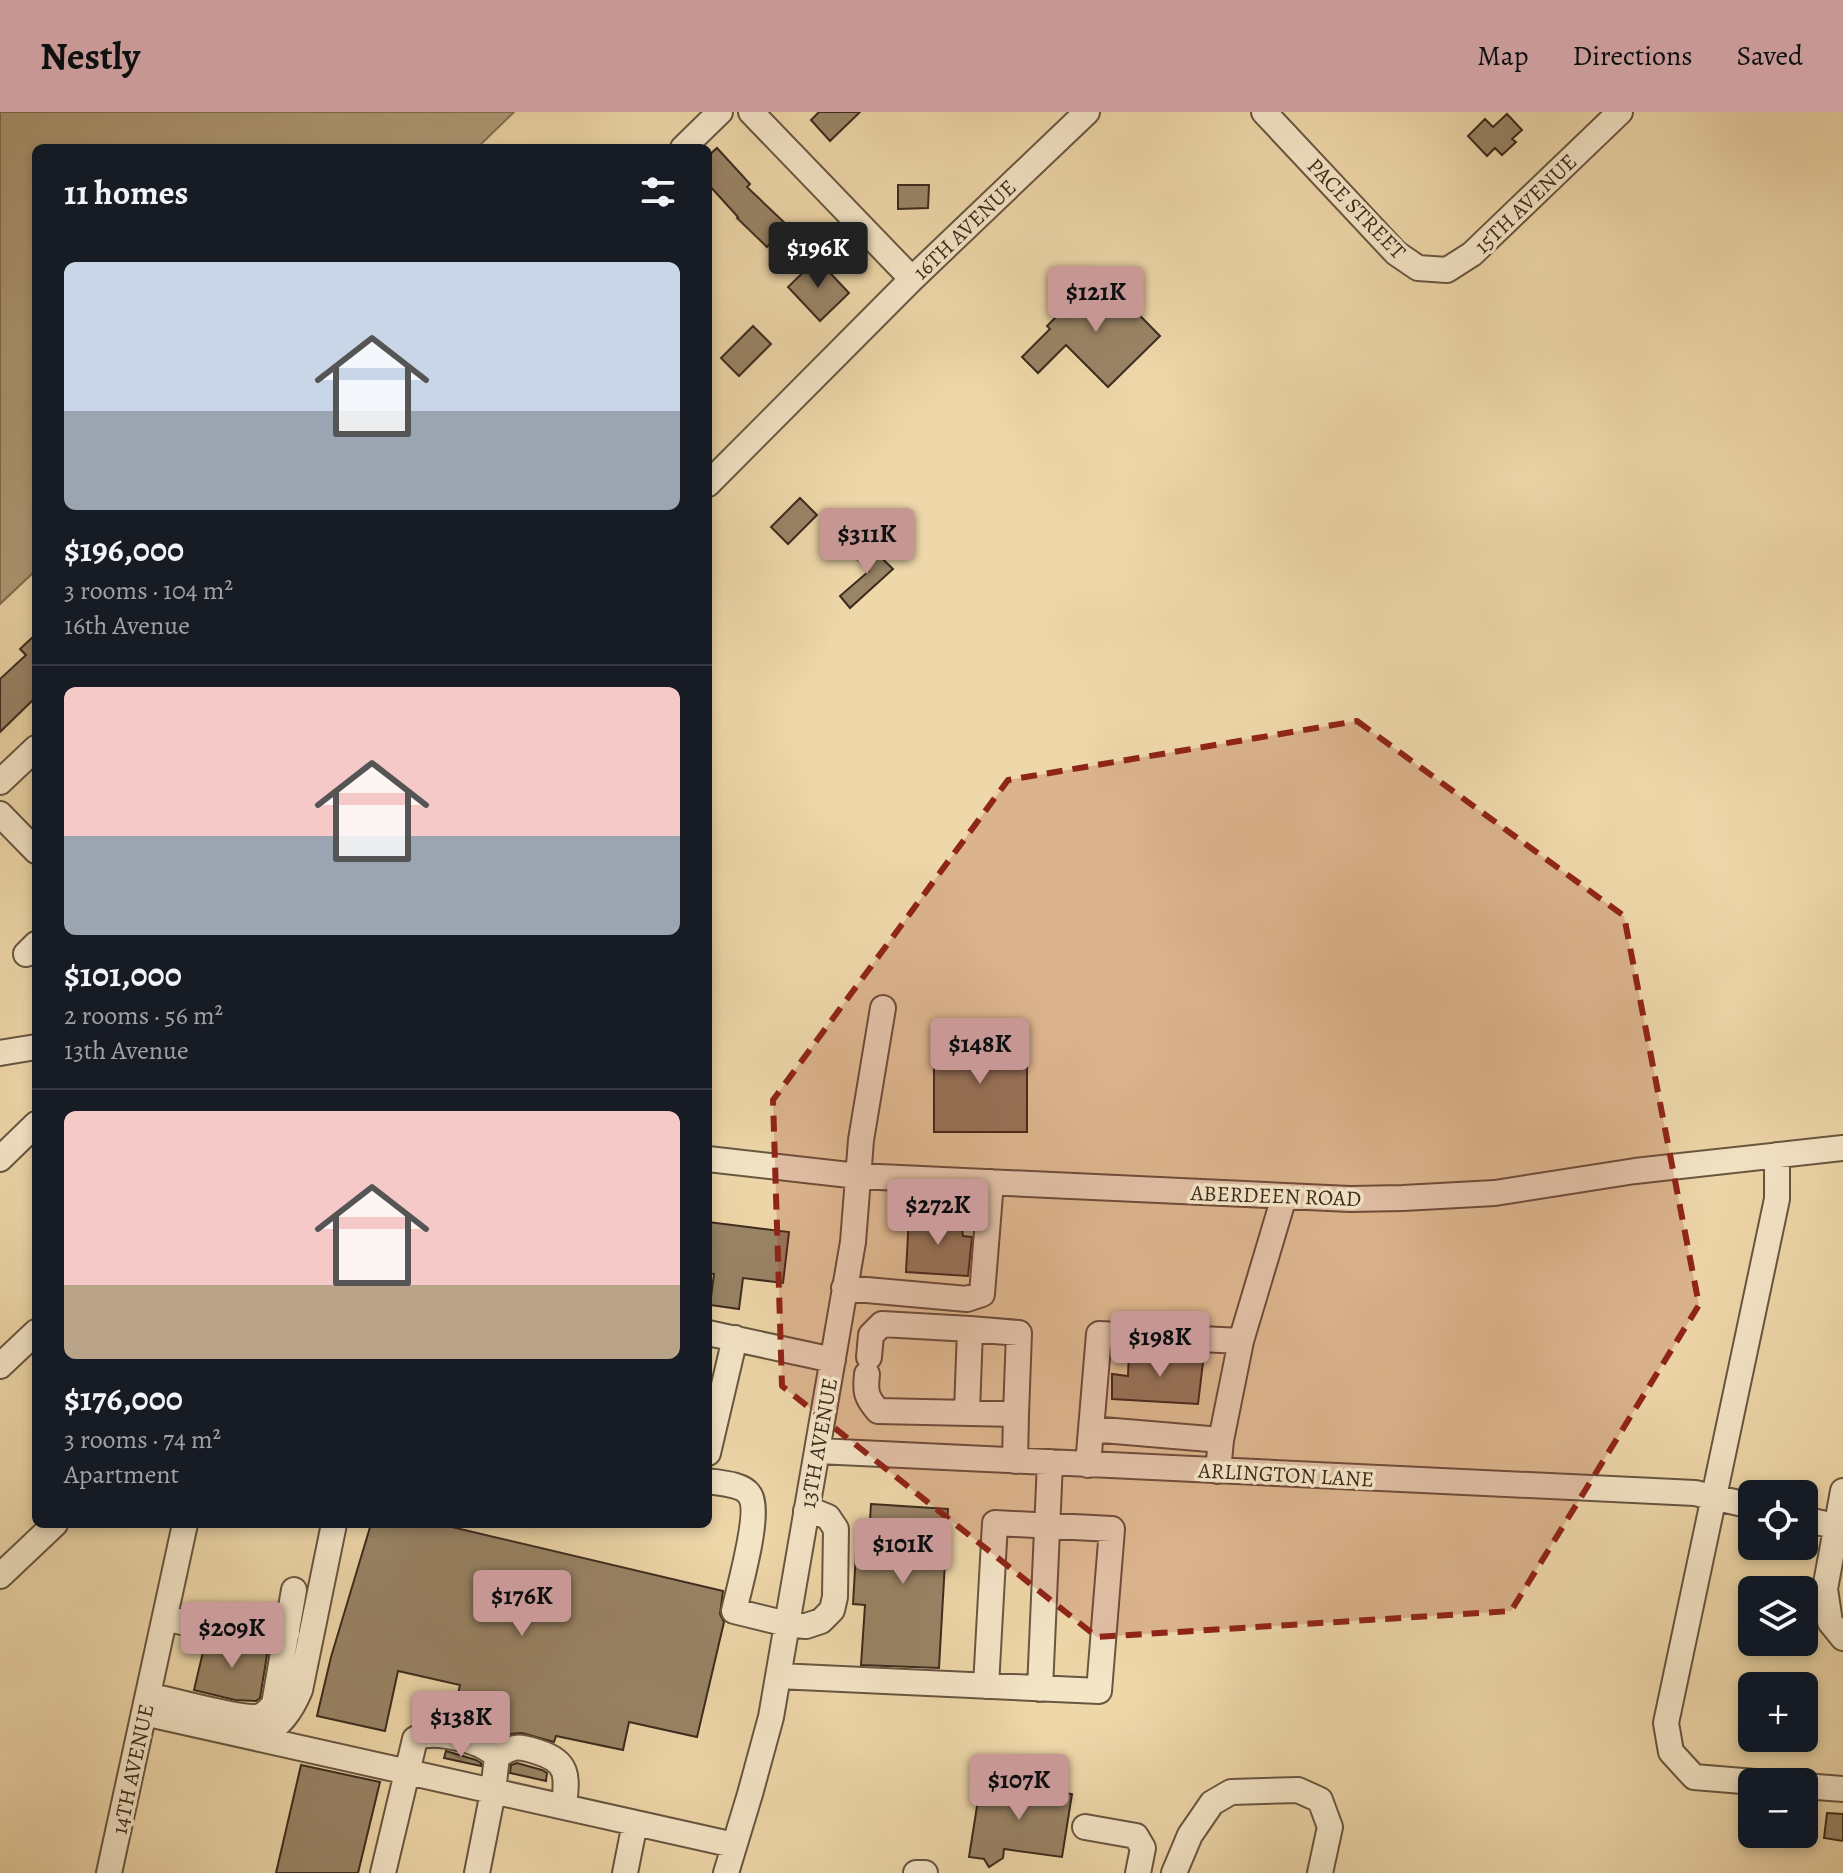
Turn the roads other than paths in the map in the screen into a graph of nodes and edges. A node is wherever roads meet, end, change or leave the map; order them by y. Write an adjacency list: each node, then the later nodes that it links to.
1 (720, 112): 6 (street)
2 (751, 112): 8 (street)
3 (1087, 112): 8 (street, 16TH AVENUE)
4 (1264, 112): 7 (street, PACE STREET)
5 (1620, 112): 7 (street, 15TH AVENUE)
6 (687, 144)
7 (1418, 268)
8 (912, 279): 9 (street, 16TH AVENUE)
9 (712, 480)
10 (32, 752): 11 (street)
11 (0, 782)
12 (0, 814): 13 (street)
13 (32, 847)
14 (883, 1008): 22 (street, 13TH AVENUE)
15 (32, 1048): 16 (street)
16 (0, 1053)
17 (32, 1128): 20 (street)
18 (1843, 1148): 19 (street, ABERDEEN ROAD)
19 (1777, 1155): 24 (street, ABERDEEN ROAD); 47 (street)
20 (0, 1159)
21 (712, 1159): 22 (street, ABERDEEN ROAD)
22 (858, 1176): 23 (street, ABERDEEN ROAD); 25 (street, 13TH AVENUE)
23 (991, 1182): 24 (street, ABERDEEN ROAD); 25 (street)
24 (1284, 1197): 30 (street)
25 (844, 1288): 31 (street, 13TH AVENUE)
26 (970, 1329): 33 (street); 35 (street); 36 (street)
27 (712, 1334): 29 (street)
28 (32, 1336): 32 (street)
29 (735, 1338): 31 (street); 38 (street)
30 (1241, 1341): 37 (street); 39 (street)
31 (833, 1360): 34 (street, 13TH AVENUE)
32 (0, 1366)
33 (867, 1374): 34 (street); 35 (street)
34 (828, 1388): 40 (street, 13TH AVENUE)
35 (967, 1412): 36 (street)
36 (1016, 1414): 41 (street)
37 (1091, 1429): 39 (street); 43 (street)
38 (712, 1436)
39 (1221, 1440): 44 (street)
40 (818, 1451): 41 (street, ARLINGTON LANE); 49 (street, 13TH AVENUE)
41 (1015, 1461): 42 (street, ARLINGTON LANE)
42 (1050, 1462): 43 (street, ARLINGTON LANE); 51 (street)
43 (1088, 1465): 44 (street, ARLINGTON LANE)
44 (1218, 1471): 47 (street, ARLINGTON LANE)
45 (712, 1482): 59 (street)
46 (1843, 1491): 52 (street)
47 (1715, 1497): 48 (street, ARLINGTON LANE); 69 (street)
48 (1738, 1503)
49 (806, 1511): 59 (street, 13TH AVENUE); 59 (street)
50 (1818, 1522): 52 (street)
51 (1047, 1527): 63 (street); 64 (street); 64 (street)
52 (1839, 1527): 61 (street)
53 (51, 1528): 56 (street)
54 (184, 1528): 58 (street, 14TH AVENUE)
55 (333, 1528): 66 (street)
56 (0, 1576)
57 (294, 1590): 60 (street)
58 (165, 1618): 60 (street); 65 (street, 14TH AVENUE)
59 (787, 1624): 62 (street, 13TH AVENUE)
60 (287, 1633): 65 (street)
61 (1843, 1638)
62 (778, 1676): 63 (street); 76 (street, 13TH AVENUE)
63 (986, 1686): 64 (street)
64 (1040, 1689)
65 (146, 1704): 66 (street); 77 (street, 14TH AVENUE)
66 (260, 1739): 68 (street)
67 (497, 1756): 68 (street); 72 (street); 73 (street)
68 (407, 1772): 72 (street); 78 (street)
69 (1738, 1781)
70 (1818, 1787): 71 (street)
71 (1843, 1789)
72 (493, 1792): 73 (street); 79 (street)
73 (564, 1807): 74 (street)
74 (635, 1823): 76 (street); 80 (street)
75 (1085, 1827): 84 (street)
76 (734, 1845): 81 (street, 13TH AVENUE)
77 (109, 1873)
78 (383, 1873)
79 (477, 1873)
80 (625, 1873)
81 (726, 1873)
82 (916, 1873): 83 (street)
83 (925, 1873)
84 (1138, 1873)
85 (1174, 1873): 86 (street)
86 (1320, 1873)

